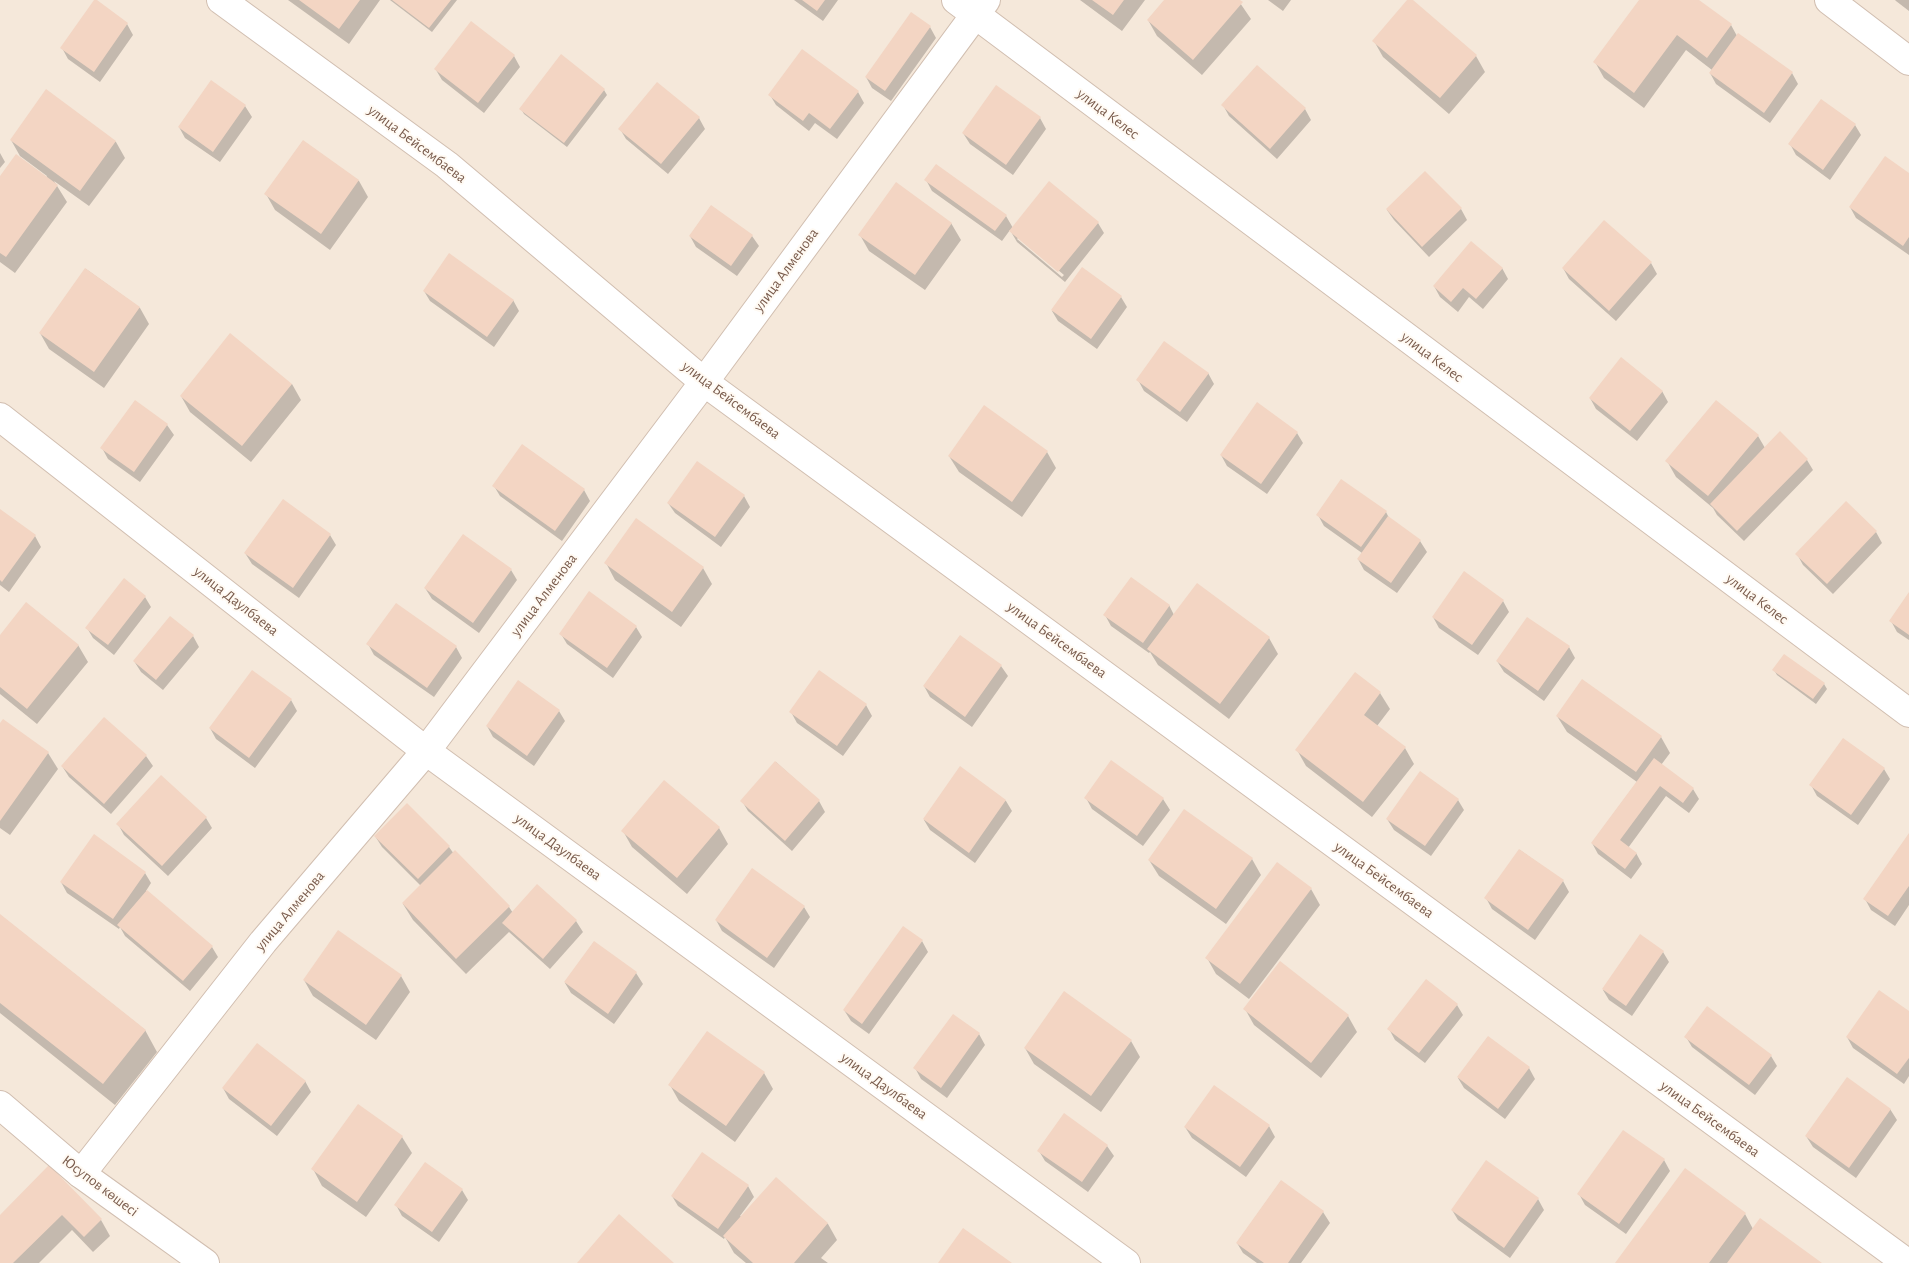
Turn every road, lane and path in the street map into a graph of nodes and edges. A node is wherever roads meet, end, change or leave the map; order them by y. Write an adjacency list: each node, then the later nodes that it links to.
1 (221, 0): 5 (street, улица Бейсембаева)
2 (1829, 0): 4 (street)
3 (972, 5): 5 (street, улица Алменова); 7 (street, улица Келес)
4 (1909, 61)
5 (704, 382): 8 (street, улица Алменова); 13 (street, улица Бейсембаева)
6 (0, 417): 8 (street, улица Даулбаева)
7 (1909, 713)
8 (426, 751): 10 (street, улица Алменова); 12 (street, улица Даулбаева)
9 (0, 1105): 10 (street, Юсупов көшесі)
10 (81, 1174): 11 (street, Юсупов көшесі)
11 (204, 1263)
12 (1126, 1263)
13 (1907, 1263)

